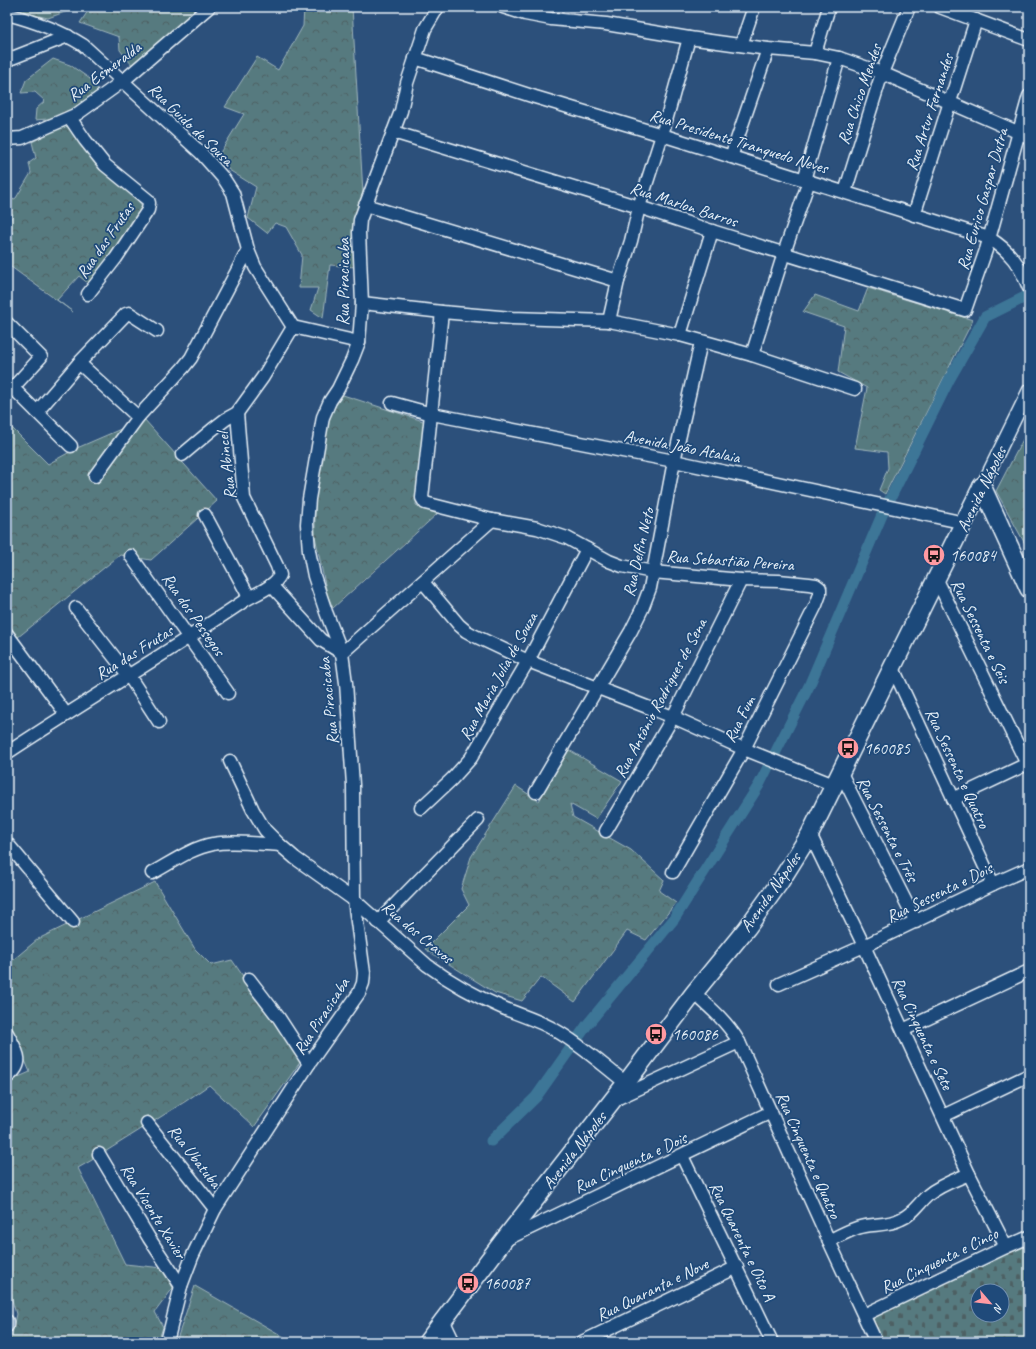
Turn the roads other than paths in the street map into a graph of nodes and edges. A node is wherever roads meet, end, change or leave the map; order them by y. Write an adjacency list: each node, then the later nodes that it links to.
1 (209, 7): 20 (street, Rua Esmeralda)
2 (438, 7): 16 (street, Rua Piracicaba)
3 (503, 7): 11 (street)
4 (754, 7): 13 (street)
5 (829, 7): 15 (street)
6 (909, 7): 19 (street, Rua Chico Mendes)
7 (940, 7): 9 (street)
8 (7, 14): 10 (street, Rua Guido de Sousa)
9 (976, 20): 12 (street); 22 (street, Rua Artur Fernandes)
10 (68, 36): 18 (street); 20 (street, Rua Guido de Sousa)
11 (689, 38): 13 (street); 25 (street)
12 (1029, 40)
13 (741, 45): 14 (street)
14 (768, 49): 15 (street); 28 (street)
15 (815, 53): 17 (street)
16 (415, 58): 24 (street, Rua Piracicaba); 25 (street, Rua Presidente Tranquedo Neves)
17 (839, 58): 19 (street); 29 (street)
18 (7, 60)
19 (882, 73): 22 (street); 30 (street, Rua Chico Mendes)
20 (123, 81): 23 (street, Rua Esmeralda); 36 (street, Rua Guido de Sousa)
21 (1029, 96): 26 (street, Rua Eurico Gaspar Dutra)
22 (949, 101): 26 (street); 33 (street, Rua Artur Fernandes)
23 (70, 118): 27 (street, Rua Esmeralda); 40 (street, Rua das Frutas)
24 (393, 132): 31 (street, Rua Piracicaba); 32 (street, Rua Marlon Barros)
25 (662, 135): 28 (street, Rua Presidente Tranquedo Neves); 32 (street)
26 (1024, 135): 35 (street, Rua Eurico Gaspar Dutra)
27 (7, 139)
28 (731, 157): 29 (street, Rua Presidente Tranquedo Neves)
29 (806, 180): 30 (street, Rua Presidente Tranquedo Neves); 37 (street)
30 (845, 192): 33 (street, Rua Presidente Tranquedo Neves)
31 (366, 205): 38 (street); 41 (street, Rua Piracicaba)
32 (639, 207): 34 (street, Rua Marlon Barros); 38 (street)
33 (914, 215): 35 (street, Rua Presidente Tranquedo Neves)
34 (712, 231): 37 (street, Rua Marlon Barros); 48 (street)
35 (989, 238): 39 (street, Rua Presidente Tranquedo Neves); 42 (street, Rua Eurico Gaspar Dutra)
36 (248, 250): 46 (street, Rua Guido de Sousa); 60 (street)
37 (784, 253): 42 (street, Rua Marlon Barros); 51 (street)
38 (618, 281): 44 (street)
39 (1028, 281)
40 (88, 294)
41 (362, 303): 43 (street); 49 (street, Rua Piracicaba)
42 (964, 310)
43 (442, 312): 44 (street); 59 (street)
44 (609, 321): 48 (street)
45 (7, 323): 55 (street)
46 (293, 328): 49 (street); 58 (street)
47 (157, 331): 52 (street)
48 (680, 336): 50 (street)
49 (359, 342): 82 (street, Rua Piracicaba)
50 (701, 342): 51 (street); 63 (street, Rua Delfin Neto)
51 (752, 355): 53 (street)
52 (79, 363): 57 (street); 60 (street)
53 (855, 389)
54 (1029, 390): 65 (street, Avenida Nápoles)
55 (10, 391): 57 (street)
56 (392, 403): 59 (street, Avenida João Atalaia)
57 (37, 412): 61 (street)
58 (237, 413): 62 (street); 74 (street, Rua Abincel)
59 (432, 414): 63 (street, Avenida João Atalaia); 67 (street, Rua Sebastião Pereira)
60 (138, 417): 64 (street)
61 (71, 446)
62 (182, 455)
63 (674, 462): 68 (street, Avenida João Atalaia); 71 (street, Rua Delfin Neto)
64 (95, 476)
65 (982, 486): 68 (main road, Avenida Nápoles); 77 (main road)
66 (205, 515): 78 (street)
67 (492, 520): 69 (street, Rua Sebastião Pereira); 75 (street)
68 (964, 522): 72 (main road, Avenida Nápoles)
69 (587, 548): 71 (street, Rua Sebastião Pereira); 83 (street, Rua Maria Julia de Souza)
70 (131, 556): 81 (street, Rua dos Pessegos)
71 (653, 572): 73 (street, Rua Sebastião Pereira); 86 (street, Rua Delfin Neto)
72 (936, 578): 84 (main road, Avenida Nápoles); 94 (street, Rua Sessenta e Seis)
73 (741, 580): 76 (street, Rua Sebastião Pereira); 89 (street, Rua Antônio Rodrigues de Sena)
74 (275, 582): 78 (street, Rua das Frutas); 82 (street)
75 (423, 582): 82 (street); 83 (street)
76 (810, 584): 91 (street, Rua Fum)
77 (1029, 589)
78 (248, 597): 81 (street, Rua das Frutas)
79 (76, 608): 85 (street)
80 (7, 634): 88 (street)
81 (190, 638): 85 (street, Rua das Frutas); 87 (street, Rua dos Pessegos)
82 (342, 653): 108 (street, Rua Piracicaba)
83 (528, 661): 86 (street); 98 (street, Rua Maria Julia de Souza)
84 (892, 666): 95 (main road, Avenida Nápoles); 97 (street, Rua Sessenta e Quatro)
85 (128, 676): 88 (street, Rua das Frutas); 90 (street)
86 (598, 688): 89 (street); 96 (street, Rua Delfin Neto)
87 (228, 693)
88 (66, 714): 92 (street, Rua das Frutas)
89 (673, 717): 91 (street); 100 (street, Rua Antônio Rodrigues de Sena)
90 (159, 722)
91 (744, 749): 95 (street); 105 (street, Rua Fum)
92 (7, 753)
93 (230, 761): 103 (street, Rua dos Cravos)
94 (1028, 763): 97 (street)
95 (837, 778): 101 (main road, Avenida Nápoles); 111 (street, Rua Sessenta e Três)
96 (536, 792)
97 (953, 799): 107 (street, Rua Sessenta e Quatro)
98 (421, 808)
99 (478, 820): 110 (street)
100 (606, 831)
101 (810, 834): 112 (street, Rua Cinquenta e Sete); 116 (main road, Avenida Nápoles)
102 (7, 844): 109 (street)
103 (280, 846): 106 (street); 108 (street, Rua dos Cravos)
104 (1029, 868): 107 (street, Rua Sessenta e Dois)
105 (673, 872)
106 (152, 873)
107 (993, 884): 111 (street, Rua Sessenta e Dois)
108 (354, 900): 110 (street, Rua dos Cravos); 120 (street, Rua Piracicaba)
109 (73, 922)
110 (378, 922): 123 (street, Rua dos Cravos)
111 (916, 922): 112 (street, Rua Sessenta e Dois)
112 (864, 946): 115 (street, Rua Sessenta e Dois); 117 (street, Rua Cinquenta e Sete)
113 (1029, 971): 117 (street)
114 (249, 979): 120 (street)
115 (779, 984)
116 (694, 993): 119 (street, Rua Cinquenta e Quatro); 123 (main road, Avenida Nápoles)
117 (903, 1030): 126 (street, Rua Cinquenta e Sete)
118 (7, 1033): 122 (street)
119 (739, 1042): 124 (street); 125 (street, Rua Cinquenta e Quatro)
120 (310, 1064): 131 (street, Rua Piracicaba)
121 (1029, 1075): 126 (street)
122 (7, 1077)
123 (626, 1083): 124 (main road, Avenida Nápoles)
124 (613, 1100): 133 (main road, Avenida Nápoles)
125 (771, 1112): 129 (street, Rua Cinquenta e Dois); 134 (street, Rua Cinquenta e Quatro)
126 (943, 1116): 130 (street, Rua Cinquenta e Sete)
127 (148, 1123): 131 (street, Rua Ubatuba)
128 (99, 1154): 137 (street, Rua Vicente Xavier)
129 (682, 1156): 133 (street, Rua Cinquenta e Dois); 136 (street, Rua Quarenta e Oito A)
130 (969, 1174): 134 (street); 135 (street, Rua Cinquenta e Sete)
131 (215, 1209): 137 (street, Rua Piracicaba)
132 (1029, 1237): 135 (street, Rua Cinquenta e Cinco)
133 (504, 1241): 140 (main road, Avenida Nápoles)
134 (829, 1241): 138 (street, Rua Cinquenta e Quatro)
135 (1006, 1247): 138 (street, Rua Cinquenta e Cinco)
136 (737, 1267): 145 (street, Rua Quaranta e Nove); 146 (street, Rua Quarenta e Oito A)
137 (181, 1286): 142 (street, Rua Piracicaba)
138 (864, 1315): 147 (street, Rua Cinquenta e Quatro)
139 (7, 1321): 141 (street)
140 (442, 1321): 143 (main road, Avenida Nápoles); 144 (street)
141 (7, 1326)
142 (166, 1342)
143 (426, 1342)
144 (452, 1342)
145 (582, 1342)
146 (772, 1342)
147 (876, 1342)

